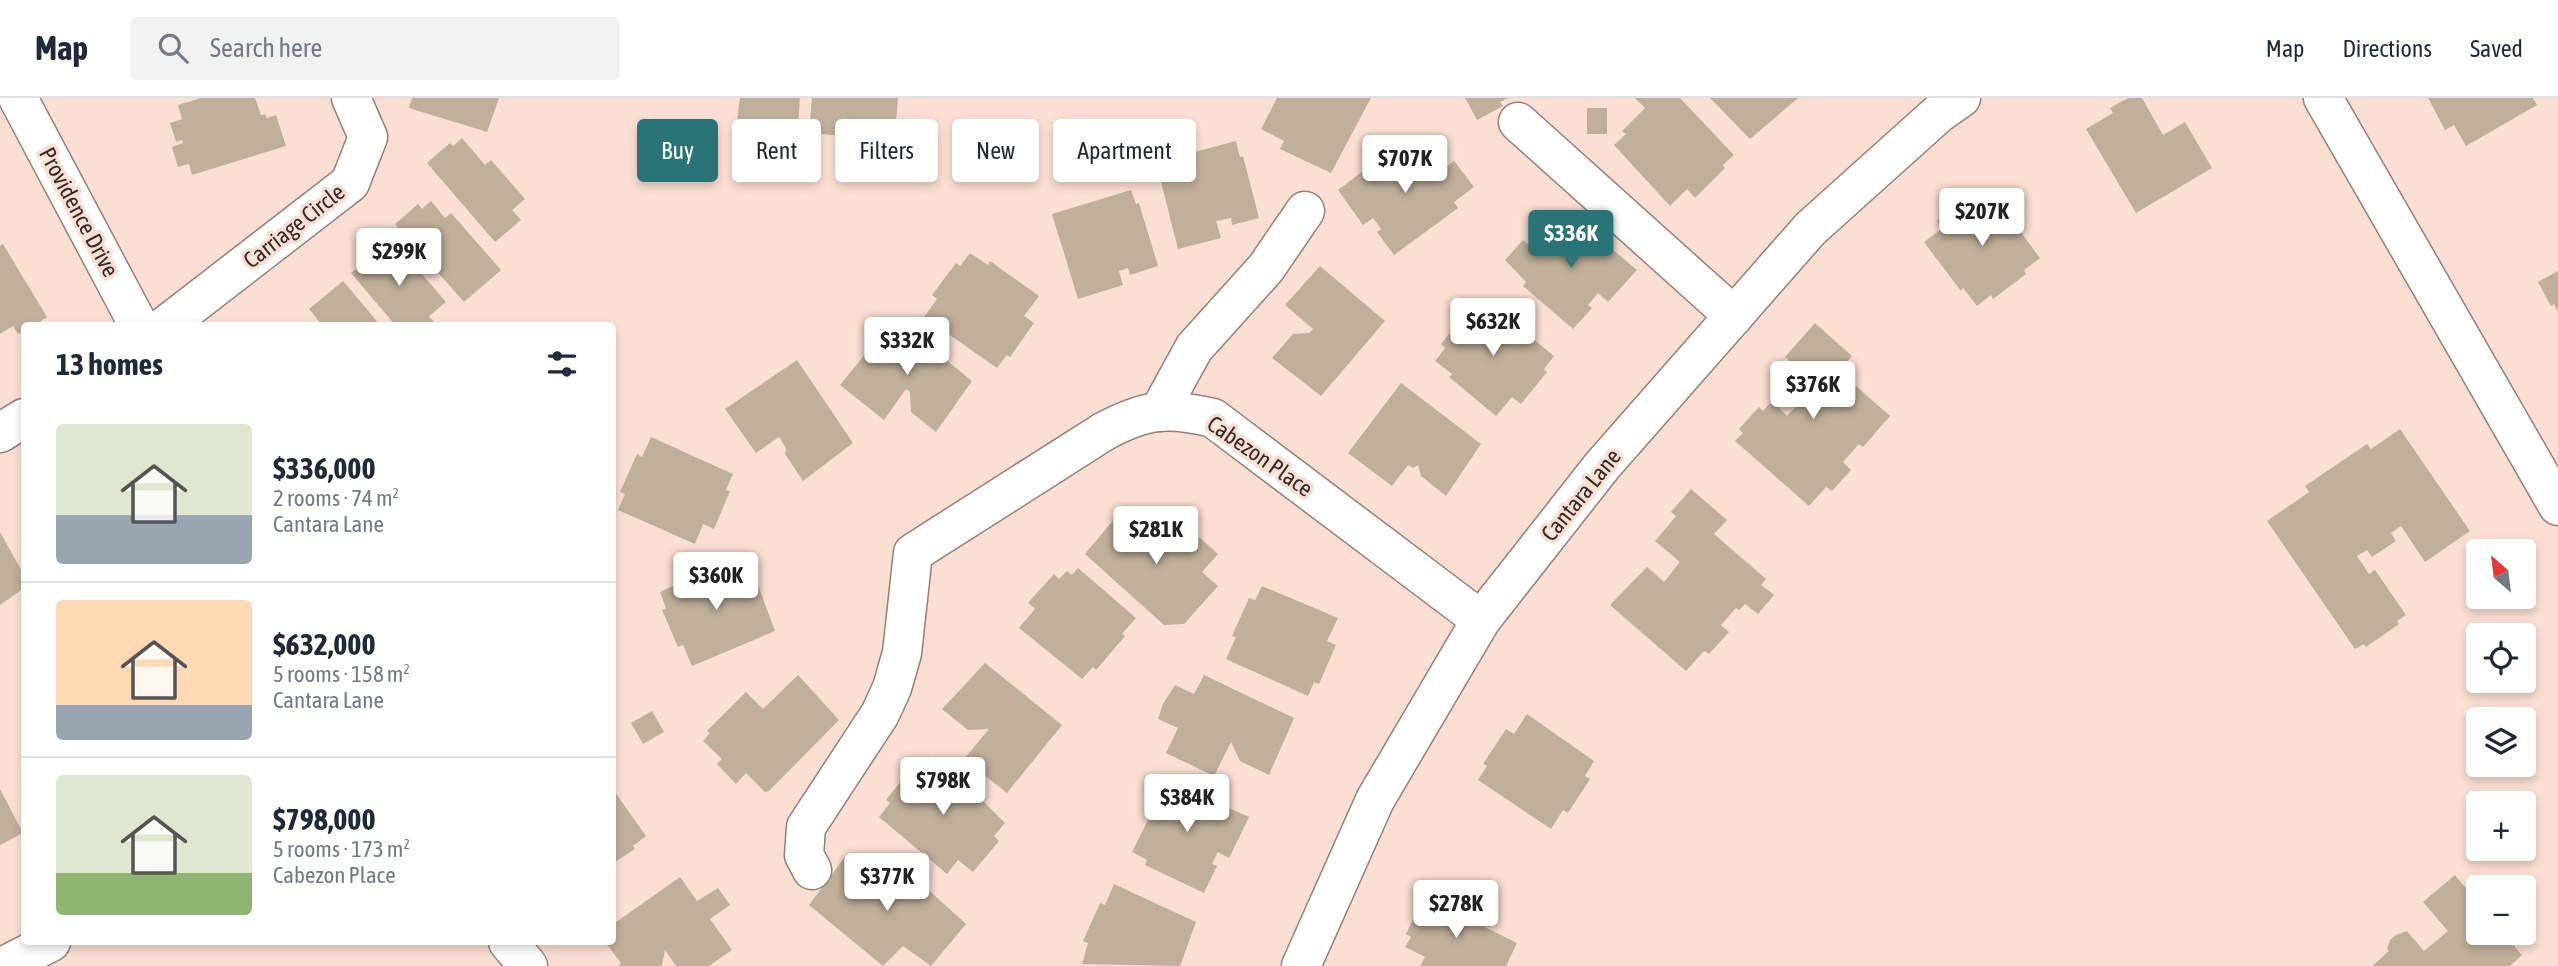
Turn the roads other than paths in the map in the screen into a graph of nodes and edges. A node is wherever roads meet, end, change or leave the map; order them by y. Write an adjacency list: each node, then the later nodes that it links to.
1 (18, 98): 8 (street, Providence Drive)
2 (352, 98): 9 (street, Carriage Circle)
3 (1961, 98): 7 (street, Cantara Lane)
4 (2323, 98): 13 (street)
5 (1518, 121): 7 (street)
6 (1305, 211): 10 (street)
7 (1734, 316): 14 (street, Cantara Lane)
8 (137, 322)
9 (170, 322)
10 (1159, 412): 14 (street, Cabezon Place); 15 (street, Cabezon Place)
11 (21, 420): 12 (street)
12 (0, 433)
13 (2558, 506)
14 (1481, 620): 20 (street, Cantara Lane)
15 (812, 870)
16 (45, 945): 18 (street)
17 (510, 945): 19 (street)
18 (4, 966)
19 (528, 966)
20 (1301, 966)

